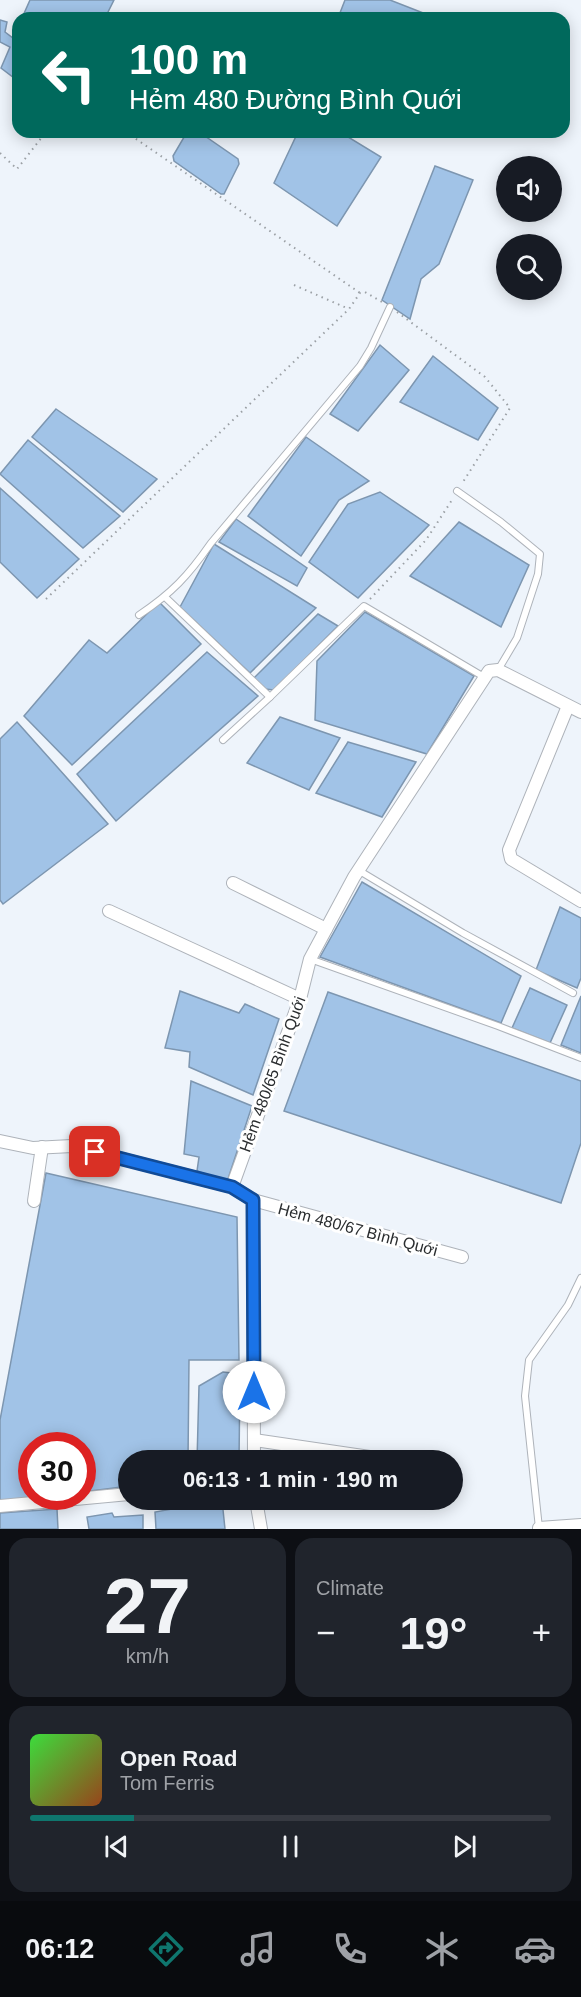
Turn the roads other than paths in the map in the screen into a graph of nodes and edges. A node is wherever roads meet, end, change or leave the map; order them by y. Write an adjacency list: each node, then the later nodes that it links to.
1 (390, 307): 3 (lane)
2 (457, 491): 5 (lane)
3 (165, 597): 4 (lane); 7 (lane)
4 (139, 615)
5 (498, 670): 6 (street); 8 (street)
6 (485, 678): 7 (lane); 11 (street, Hẻm 480/65 Bình Quới)
7 (270, 697): 10 (lane)
8 (568, 706): 9 (street); 13 (street)
9 (581, 712)
10 (224, 740)
11 (358, 870): 15 (street, Hẻm 480/65 Bình Quới); 17 (lane)
12 (233, 883): 15 (street)
13 (581, 901)
14 (109, 911): 18 (street)
15 (326, 929): 16 (street, Hẻm 480/65 Bình Quới)
16 (310, 959): 18 (street, Hẻm 480/65 Bình Quới); 19 (lane)
17 (573, 993)
18 (300, 999): 22 (street, Hẻm 480/65 Bình Quới)
19 (581, 1058)
20 (0, 1141): 21 (street, Hẻm 480/67 Bình Quới)
21 (42, 1147): 22 (street, Hẻm 480/67 Bình Quới); 24 (street)
22 (232, 1187): 23 (street, Hẻm 480/67 Bình Quới)
23 (253, 1200): 25 (street, Hẻm 480/67 Bình Quới); 27 (street)
24 (34, 1201)
25 (462, 1257)
26 (581, 1278): 34 (lane)
27 (254, 1440): 28 (street); 29 (street)
28 (254, 1450)
29 (322, 1450)
30 (118, 1495): 31 (street)
31 (0, 1506)
32 (258, 1510): 35 (street)
33 (581, 1525): 34 (street)
34 (539, 1528)
35 (261, 1529)

